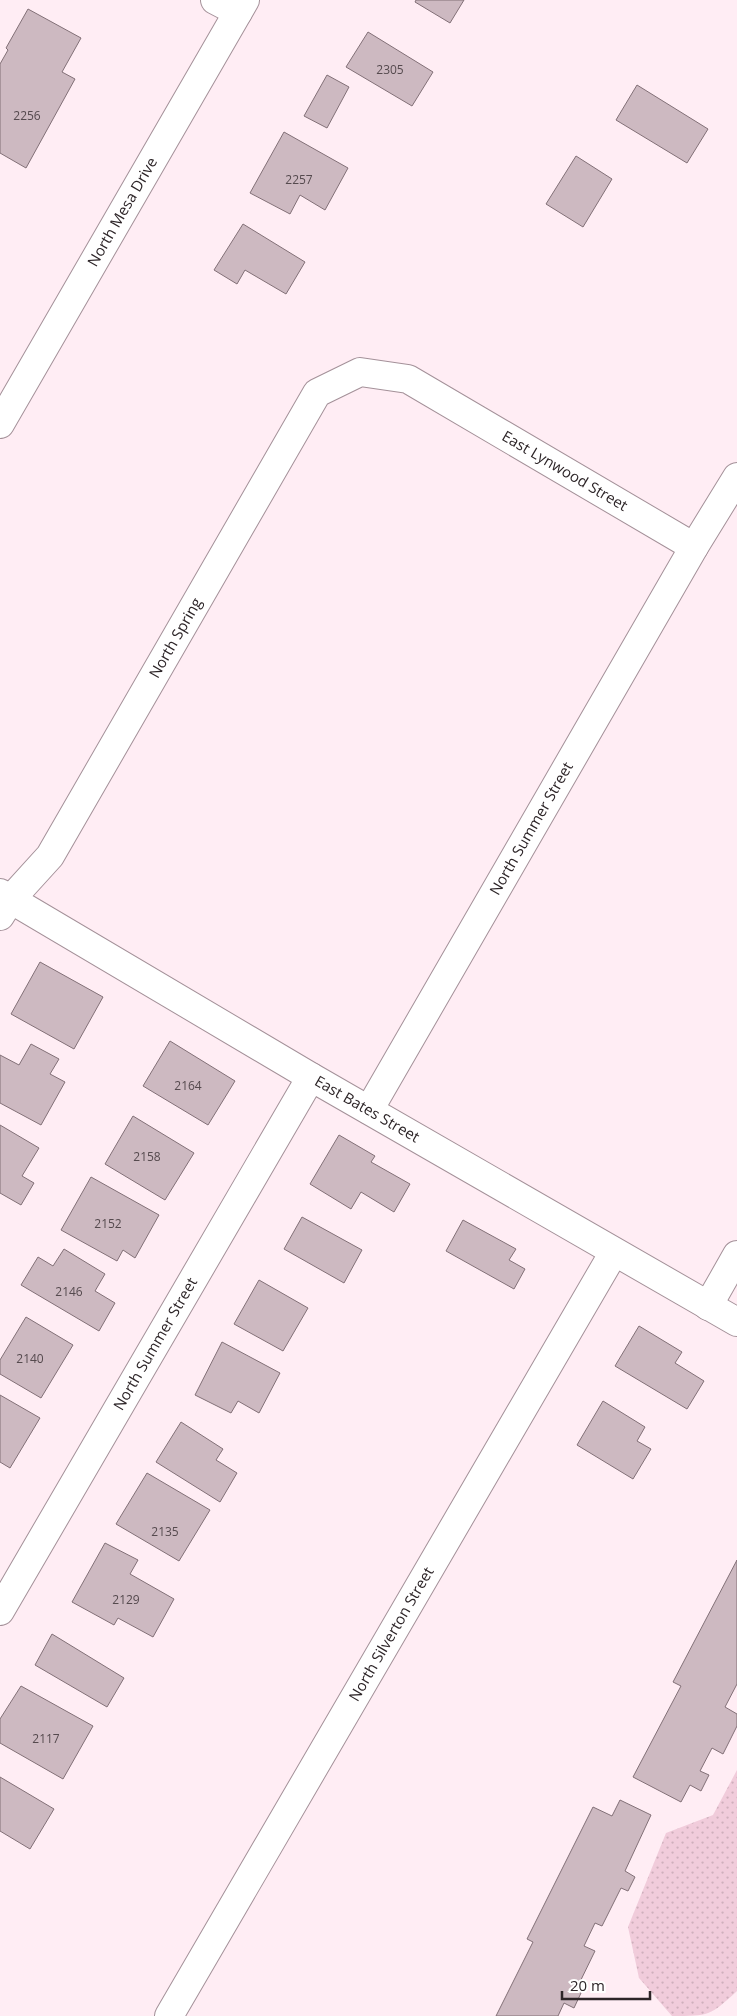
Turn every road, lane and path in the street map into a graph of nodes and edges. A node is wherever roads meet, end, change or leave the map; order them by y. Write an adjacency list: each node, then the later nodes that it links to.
1 (233, 4): 3 (street, North Mesa Drive)
2 (360, 372): 6 (street, East Lynwood Street); 7 (street, North Spring)
3 (8, 392): 4 (street, North Mesa Drive)
4 (0, 424)
5 (737, 477): 6 (street)
6 (694, 547): 9 (street, North Summer Street)
7 (3, 903): 8 (street, East Bates Street)
8 (311, 1077): 9 (street, East Bates Street); 14 (street, North Summer Street)
9 (369, 1110): 10 (street, East Bates Street)
10 (614, 1252): 12 (street, East Bates Street); 15 (street, North Silverton Street)
11 (737, 1255): 12 (street)
12 (708, 1306): 13 (street, East Bates Street)
13 (737, 1322)
14 (0, 1612)
15 (169, 2016)

